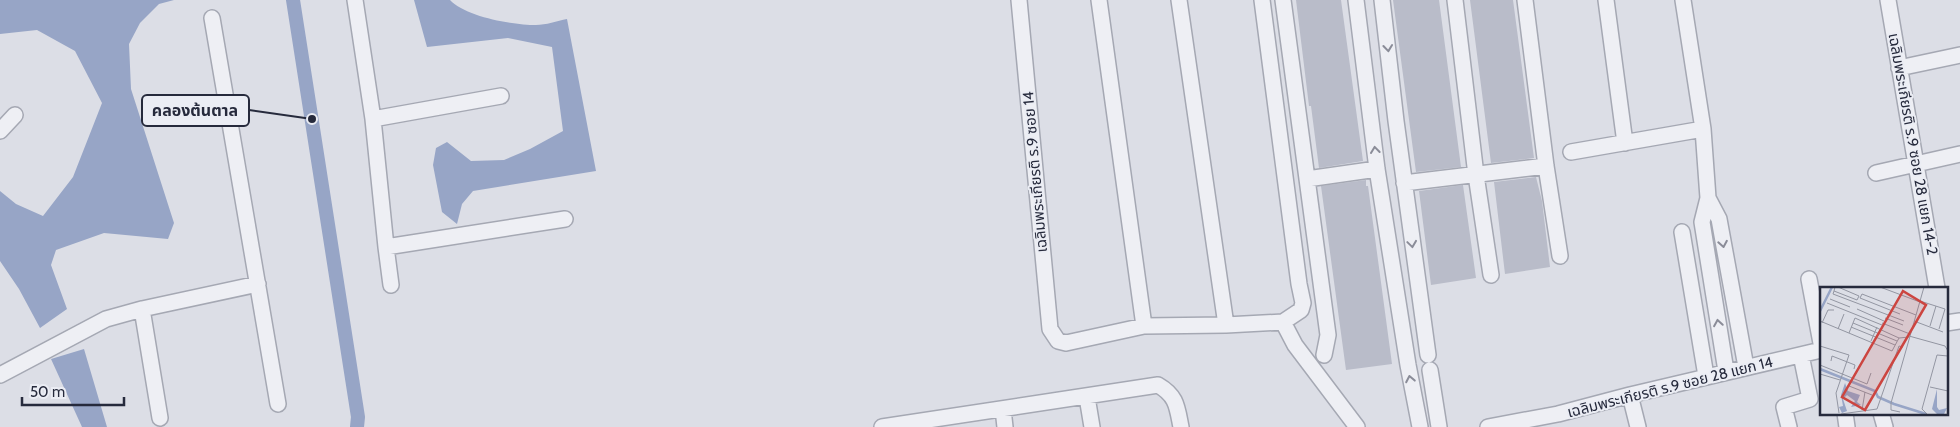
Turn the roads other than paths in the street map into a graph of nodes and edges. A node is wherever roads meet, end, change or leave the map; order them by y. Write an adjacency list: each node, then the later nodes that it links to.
1 (354, 0): 19 (street)
2 (1019, 0): 49 (street, เฉลิมพระเกียรติ ร.9 ซอย 14)
3 (1099, 0): 49 (street)
4 (1179, 0): 48 (street)
5 (1262, 0): 47 (street)
6 (1283, 0): 32 (street)
7 (1356, 0): 21 (street)
8 (1382, 0): 20 (street, one-way to 20)
9 (1455, 0): 31 (street)
10 (1525, 0): 28 (street)
11 (1606, 0): 24 (street)
12 (1683, 0): 22 (street)
13 (1888, 0): 16 (street, เฉลิมพระเกียรติ ร.9 ซอย 28 แยก 14-2)
14 (212, 18): 43 (street)
15 (1960, 55): 16 (street)
16 (1899, 68): 27 (street, เฉลิมพระเกียรติ ร.9 ซอย 28 แยก 14-2)
17 (501, 96): 19 (street)
18 (15, 116): 23 (street)
19 (373, 119): 39 (street)
20 (1396, 121): 21 (street); 33 (street)
21 (1371, 124): 29 (street, one-way to 21)
22 (1702, 129): 24 (street); 34 (street)
23 (0, 131)
24 (1625, 143): 25 (street)
25 (1571, 152)
26 (1960, 154): 27 (street)
27 (1917, 164): 30 (street); 45 (street, เฉลิมพระเกียรติ ร.9 ซอย 28 แยก 14-2)
28 (1546, 166): 31 (street); 40 (street)
29 (1377, 170): 32 (street); 36 (street)
30 (1876, 173)
31 (1476, 175): 33 (street); 41 (street)
32 (1307, 179): 52 (street)
33 (1404, 183): 35 (street)
34 (1708, 198): 54 (street, one-way to 54); 55 (street, one-way to 34)
35 (1408, 214): 36 (street); 75 (street, one-way to 75)
36 (1386, 217): 74 (street, one-way to 36)
37 (565, 219): 39 (street)
38 (1682, 232): 57 (street)
39 (386, 247): 44 (street)
40 (1560, 256)
41 (1491, 275)
42 (1809, 279): 50 (street)
43 (258, 284): 46 (street); 61 (street)
44 (391, 286)
45 (1937, 287)
46 (142, 310): 56 (street); 65 (street)
47 (1283, 322): 48 (street); 73 (street)
48 (1226, 325): 49 (street)
49 (1144, 326)
50 (1820, 338)
51 (1820, 350): 53 (street, เฉลิมพระเกียรติ ร.9 ซอย 28 แยก 14)
52 (1324, 355)
53 (1801, 355): 54 (street, เฉลิมพระเกียรติ ร.9 ซอย 28 แยก 14); 60 (street)
54 (1746, 367): 55 (street, เฉลิมพระเกียรติ ร.9 ซอย 28 แยก 14)
55 (1726, 371): 57 (street, เฉลิมพระเกียรติ ร.9 ซอย 28 แยก 14)
56 (0, 375)
57 (1706, 376): 58 (street, เฉลิมพระเกียรติ ร.9 ซอย 28 แยก 14)
58 (1630, 395): 66 (street, เฉลิมพระเกียรติ ร.9 ซอย 28 แยก 14); 77 (street)
59 (1087, 396): 62 (street); 71 (street); 72 (street)
60 (1816, 398): 78 (street)
61 (278, 404)
62 (1003, 409): 67 (street); 70 (street)
63 (1845, 414): 79 (street)
64 (1881, 414): 80 (street)
65 (160, 418)
66 (1559, 420): 68 (street, เฉลิมพระเกียรติ ร.9 ซอย 28 แยก 14)
67 (913, 424): 69 (street)
68 (1506, 425): 76 (street, เฉลิมพระเกียรติ ร.9 ซอย 28 แยก 14)
69 (882, 427)
70 (1005, 427)
71 (1092, 427)
72 (1181, 427)
73 (1358, 427)
74 (1420, 427)
75 (1439, 427)
76 (1488, 427)
77 (1638, 427)
78 (1789, 427)
79 (1847, 427)
80 (1885, 427)

